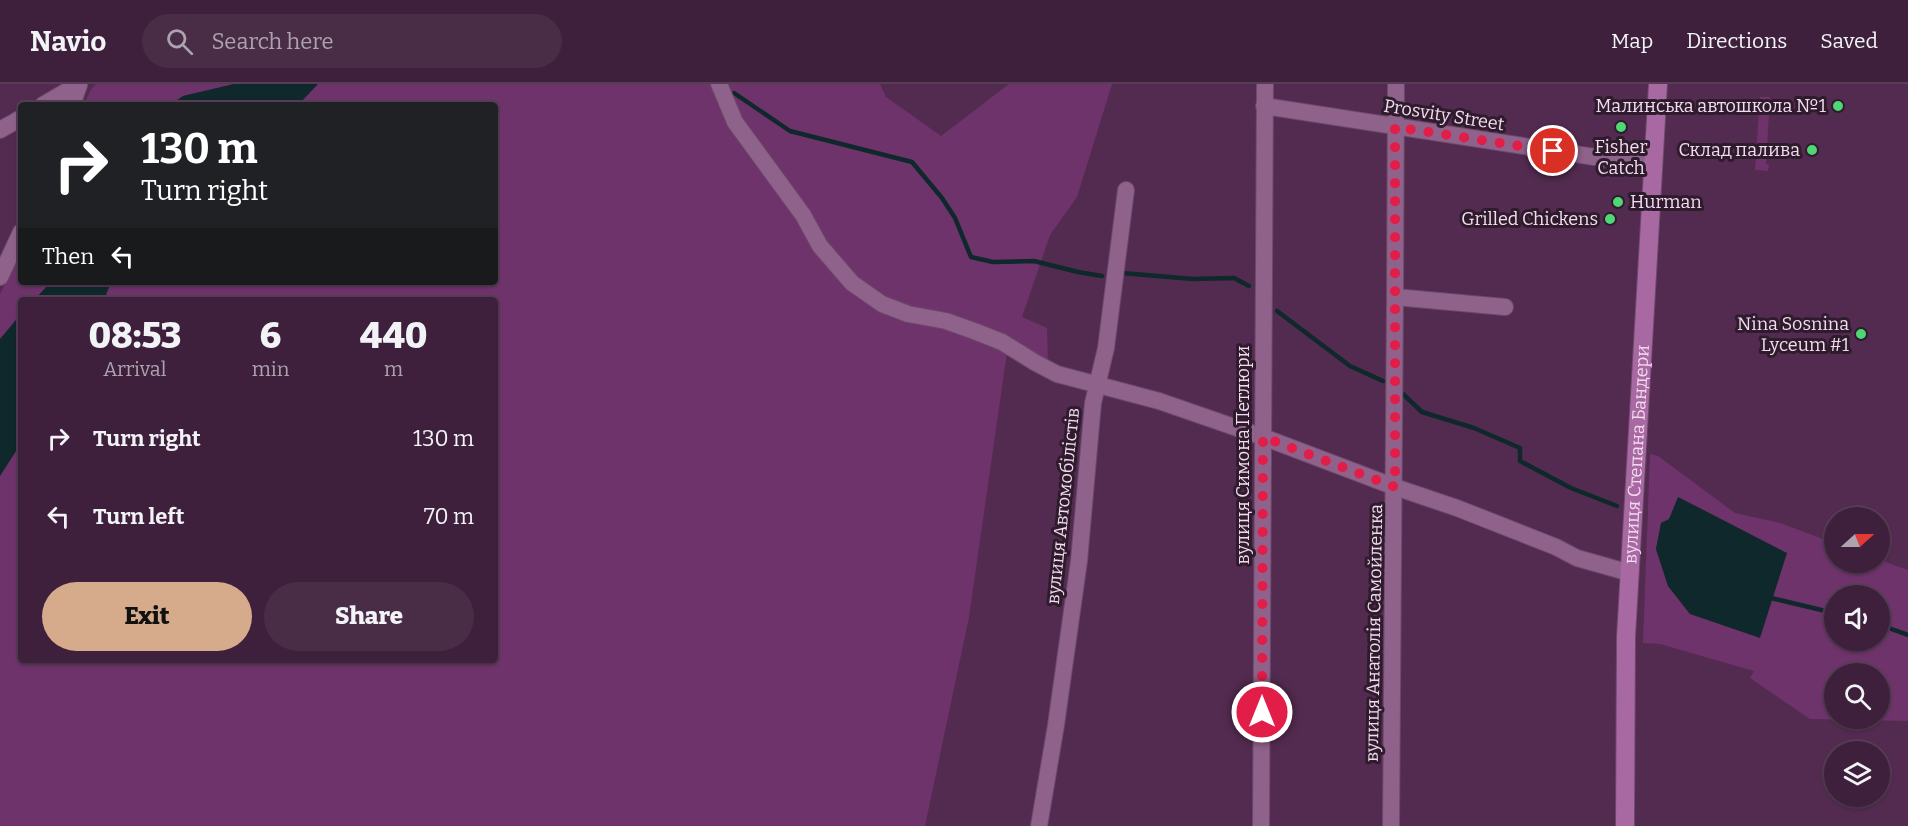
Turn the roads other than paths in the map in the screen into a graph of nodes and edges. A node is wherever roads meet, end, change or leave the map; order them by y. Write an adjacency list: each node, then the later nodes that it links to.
1 (79, 84): 6 (street); 7 (street)
2 (719, 84): 19 (street)
3 (1265, 84): 8 (street, вулиця Симона Петлюри)
4 (1396, 84): 10 (street, вулиця Анатолія Самойленка)
5 (1659, 84): 12 (street, вулиця Степана Бандери)
6 (48, 102)
7 (73, 102)
8 (1264, 106): 10 (street, Prosvity Street); 20 (street, вулиця Симона Петлюри)
9 (18, 120): 11 (street)
10 (1395, 127): 12 (street, Prosvity Street); 17 (street, вулиця Анатолія Самойленка)
11 (0, 130)
12 (1653, 166): 22 (street, вулиця Степана Бандери)
13 (1126, 190): 19 (street, вулиця Автомобілістів)
14 (18, 236): 15 (street)
15 (6, 253): 16 (street)
16 (0, 277)
17 (1395, 297): 18 (street); 21 (street, вулиця Анатолія Самойленка)
18 (1505, 307)
19 (1098, 384): 20 (street); 23 (street, вулиця Автомобілістів)
20 (1263, 437): 21 (street); 24 (street, вулиця Симона Петлюри)
21 (1395, 487): 22 (street); 25 (street, вулиця Анатолія Самойленка)
22 (1630, 573): 26 (street, вулиця Степана Бандери)
23 (1039, 826)
24 (1261, 826)
25 (1391, 826)
26 (1625, 826)

